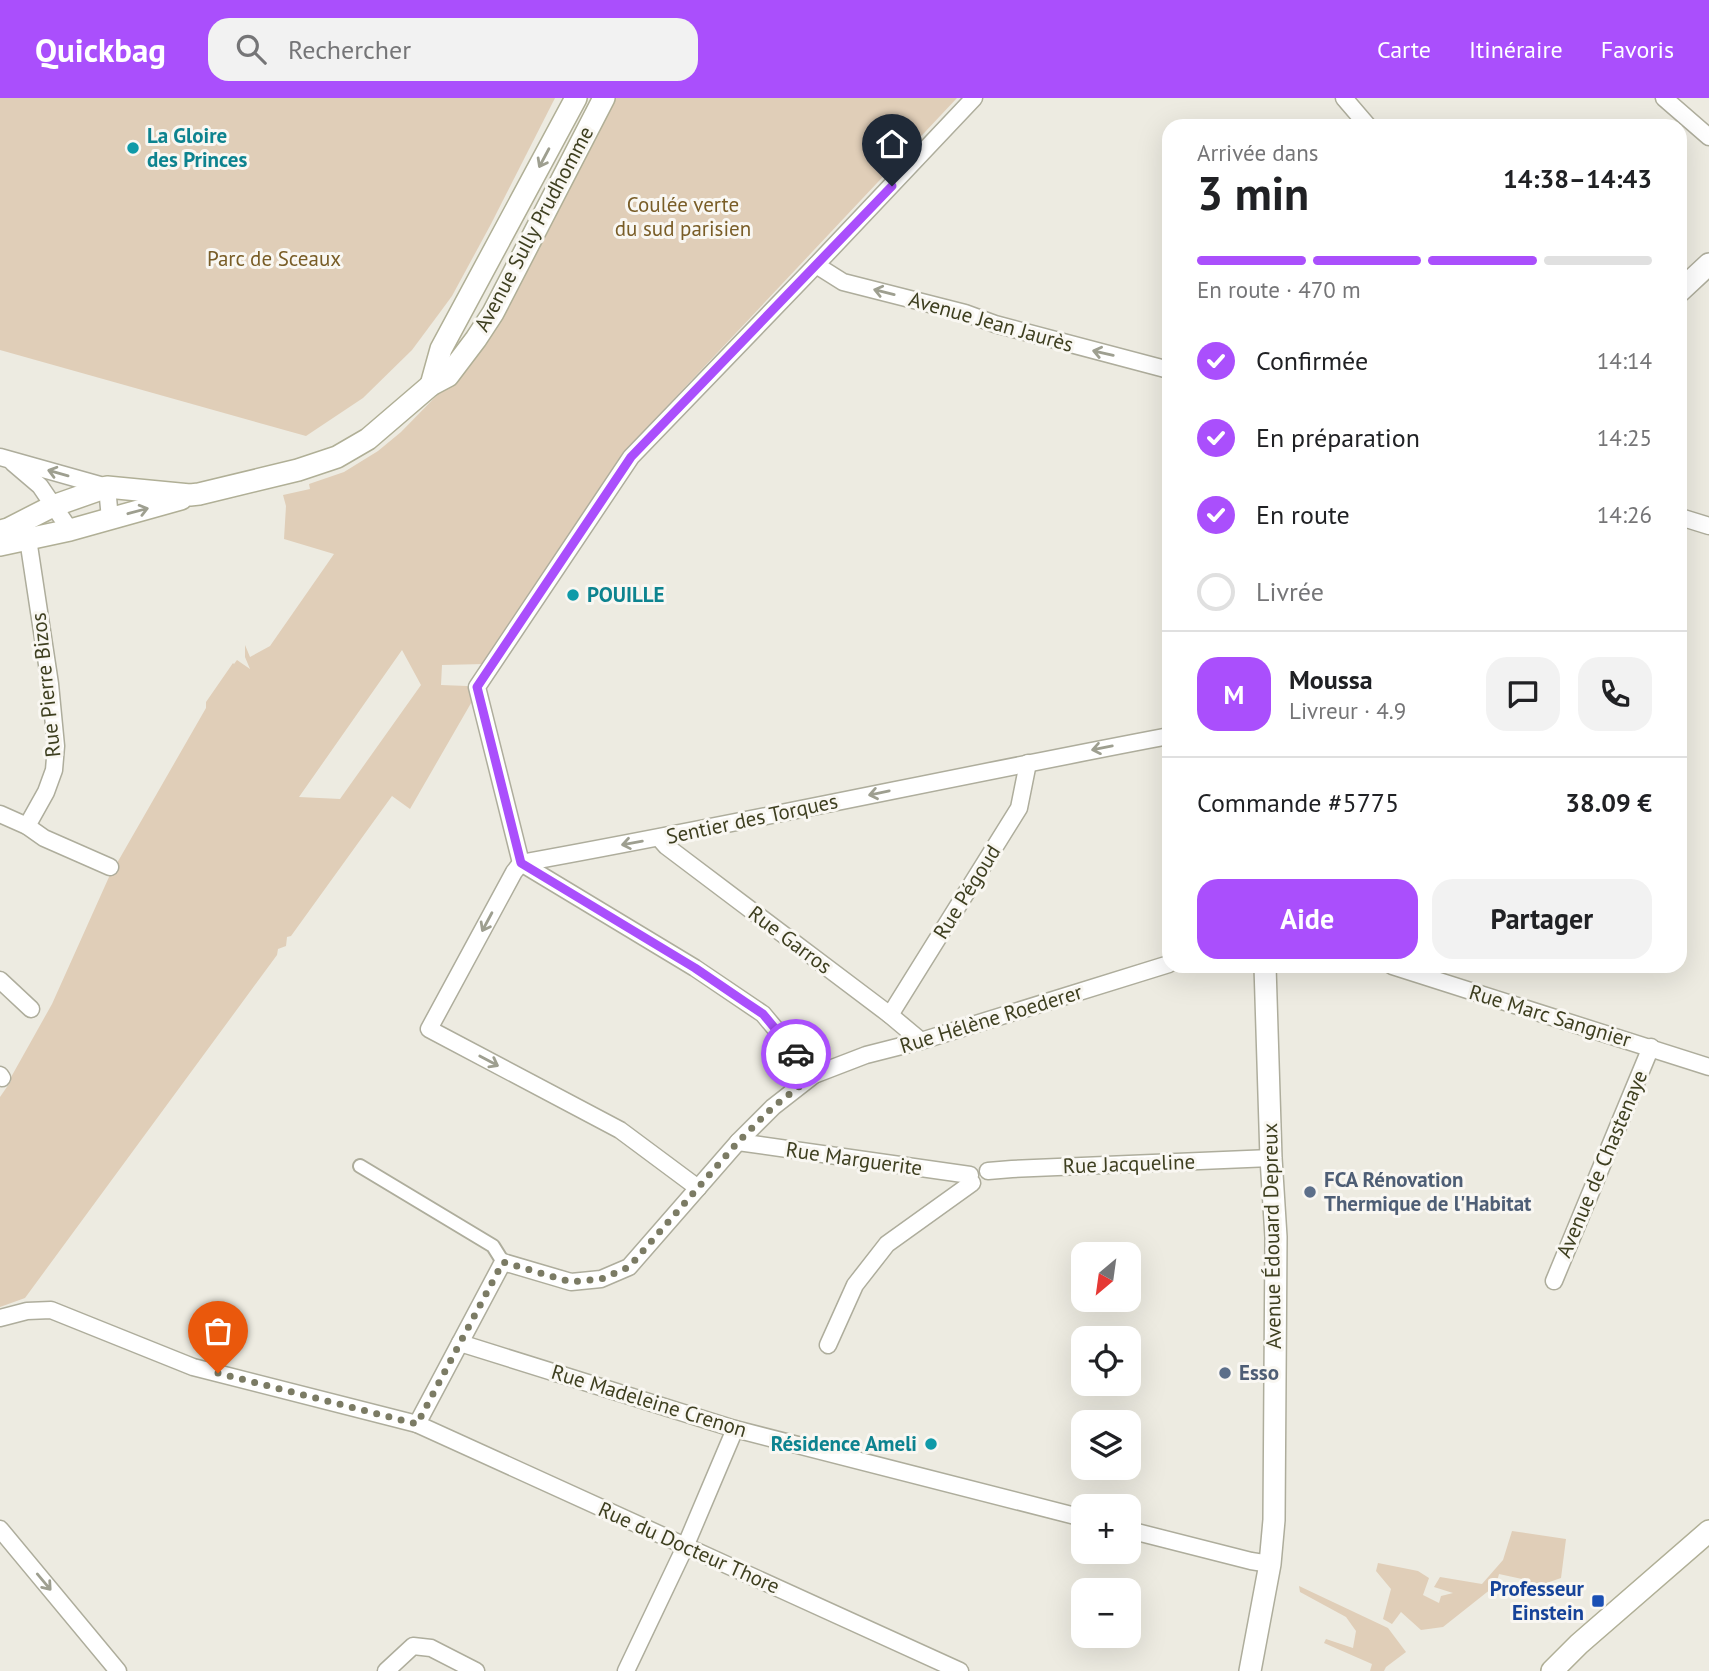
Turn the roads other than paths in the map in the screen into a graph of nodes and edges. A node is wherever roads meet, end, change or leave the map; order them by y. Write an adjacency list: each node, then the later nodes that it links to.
1 (576, 98): 12 (main road, Avenue Sully Prudhomme, one-way to 12)
2 (604, 98): 12 (main road, Avenue Sully Prudhomme)
3 (974, 98): 9 (street)
4 (1344, 98): 6 (street)
5 (1664, 98): 7 (street)
6 (1362, 119)
7 (1709, 137)
8 (1709, 264): 10 (main road)
9 (816, 265): 11 (street, Avenue Jean Jaurès, one-way to 9); 29 (street)
10 (1687, 284)
11 (1162, 368)
12 (431, 385): 15 (main road, Avenue Sully Prudhomme)
13 (4, 458): 14 (street, one-way to 13); 16 (street)
14 (107, 487): 15 (main road); 16 (main road); 17 (street)
15 (190, 495): 17 (main road, one-way to 15)
16 (54, 506): 20 (main road); 21 (street)
17 (110, 519): 21 (main road)
18 (1687, 519): 19 (street)
19 (1709, 526)
20 (0, 530)
21 (70, 530): 22 (main road)
22 (28, 539): 23 (main road); 27 (street, Rue Pierre Bizos)
23 (0, 545)
24 (1162, 737): 25 (street, Sentier des Torques, one-way to 25)
25 (1028, 763): 28 (street, Sentier des Torques, one-way to 28); 36 (street, Rue Pégoud)
26 (0, 814): 27 (street)
27 (27, 826): 30 (street)
28 (659, 838): 29 (street, Sentier des Torques, one-way to 29); 36 (street, Rue Garros)
29 (521, 863): 40 (street); 45 (street, one-way to 45)
30 (110, 867)
31 (1162, 966): 37 (street, Rue Hélène Roederer)
32 (1265, 973): 42 (main road, Avenue Édouard Depreux)
33 (1414, 973): 38 (street, Rue Marc Sangnier)
34 (0, 980): 35 (street)
35 (31, 1009)
36 (890, 1015): 37 (street, Rue Garros)
37 (921, 1041): 40 (street, Rue Hélène Roederer)
38 (1651, 1047): 39 (street, Rue Marc Sangnier); 47 (street, Avenue de Chastenaye)
39 (1709, 1067)
40 (814, 1075): 41 (street, Rue Hélène Roederer)
41 (738, 1142): 44 (street, Rue Marguerite); 45 (street, Rue Hélène Roederer)
42 (1270, 1158): 44 (street, Rue Jacqueline); 58 (main road, Avenue Édouard Depreux)
43 (360, 1166): 46 (street)
44 (971, 1179): 50 (street)
45 (698, 1188): 46 (street, Rue Hélène Roederer)
46 (503, 1262): 49 (street)
47 (1554, 1281)
48 (0, 1318): 51 (street, Rue du Docteur Thore)
49 (460, 1343): 51 (street); 52 (street, Rue Madeleine Crenon)
50 (828, 1345)
51 (417, 1424): 57 (street, Rue du Docteur Thore)
52 (734, 1429): 53 (street, Rue Madeleine Crenon); 57 (street)
53 (1071, 1515)
54 (0, 1529): 59 (street, one-way to 59)
55 (1709, 1531): 65 (main road)
56 (1141, 1533): 58 (street)
57 (685, 1547): 62 (street); 63 (street, Rue du Docteur Thore)
58 (1269, 1564): 64 (main road, Avenue Édouard Depreux)
59 (118, 1671)
60 (386, 1671): 61 (street)
61 (476, 1671)
62 (626, 1671)
63 (960, 1671)
64 (1250, 1671)
65 (1552, 1671)

